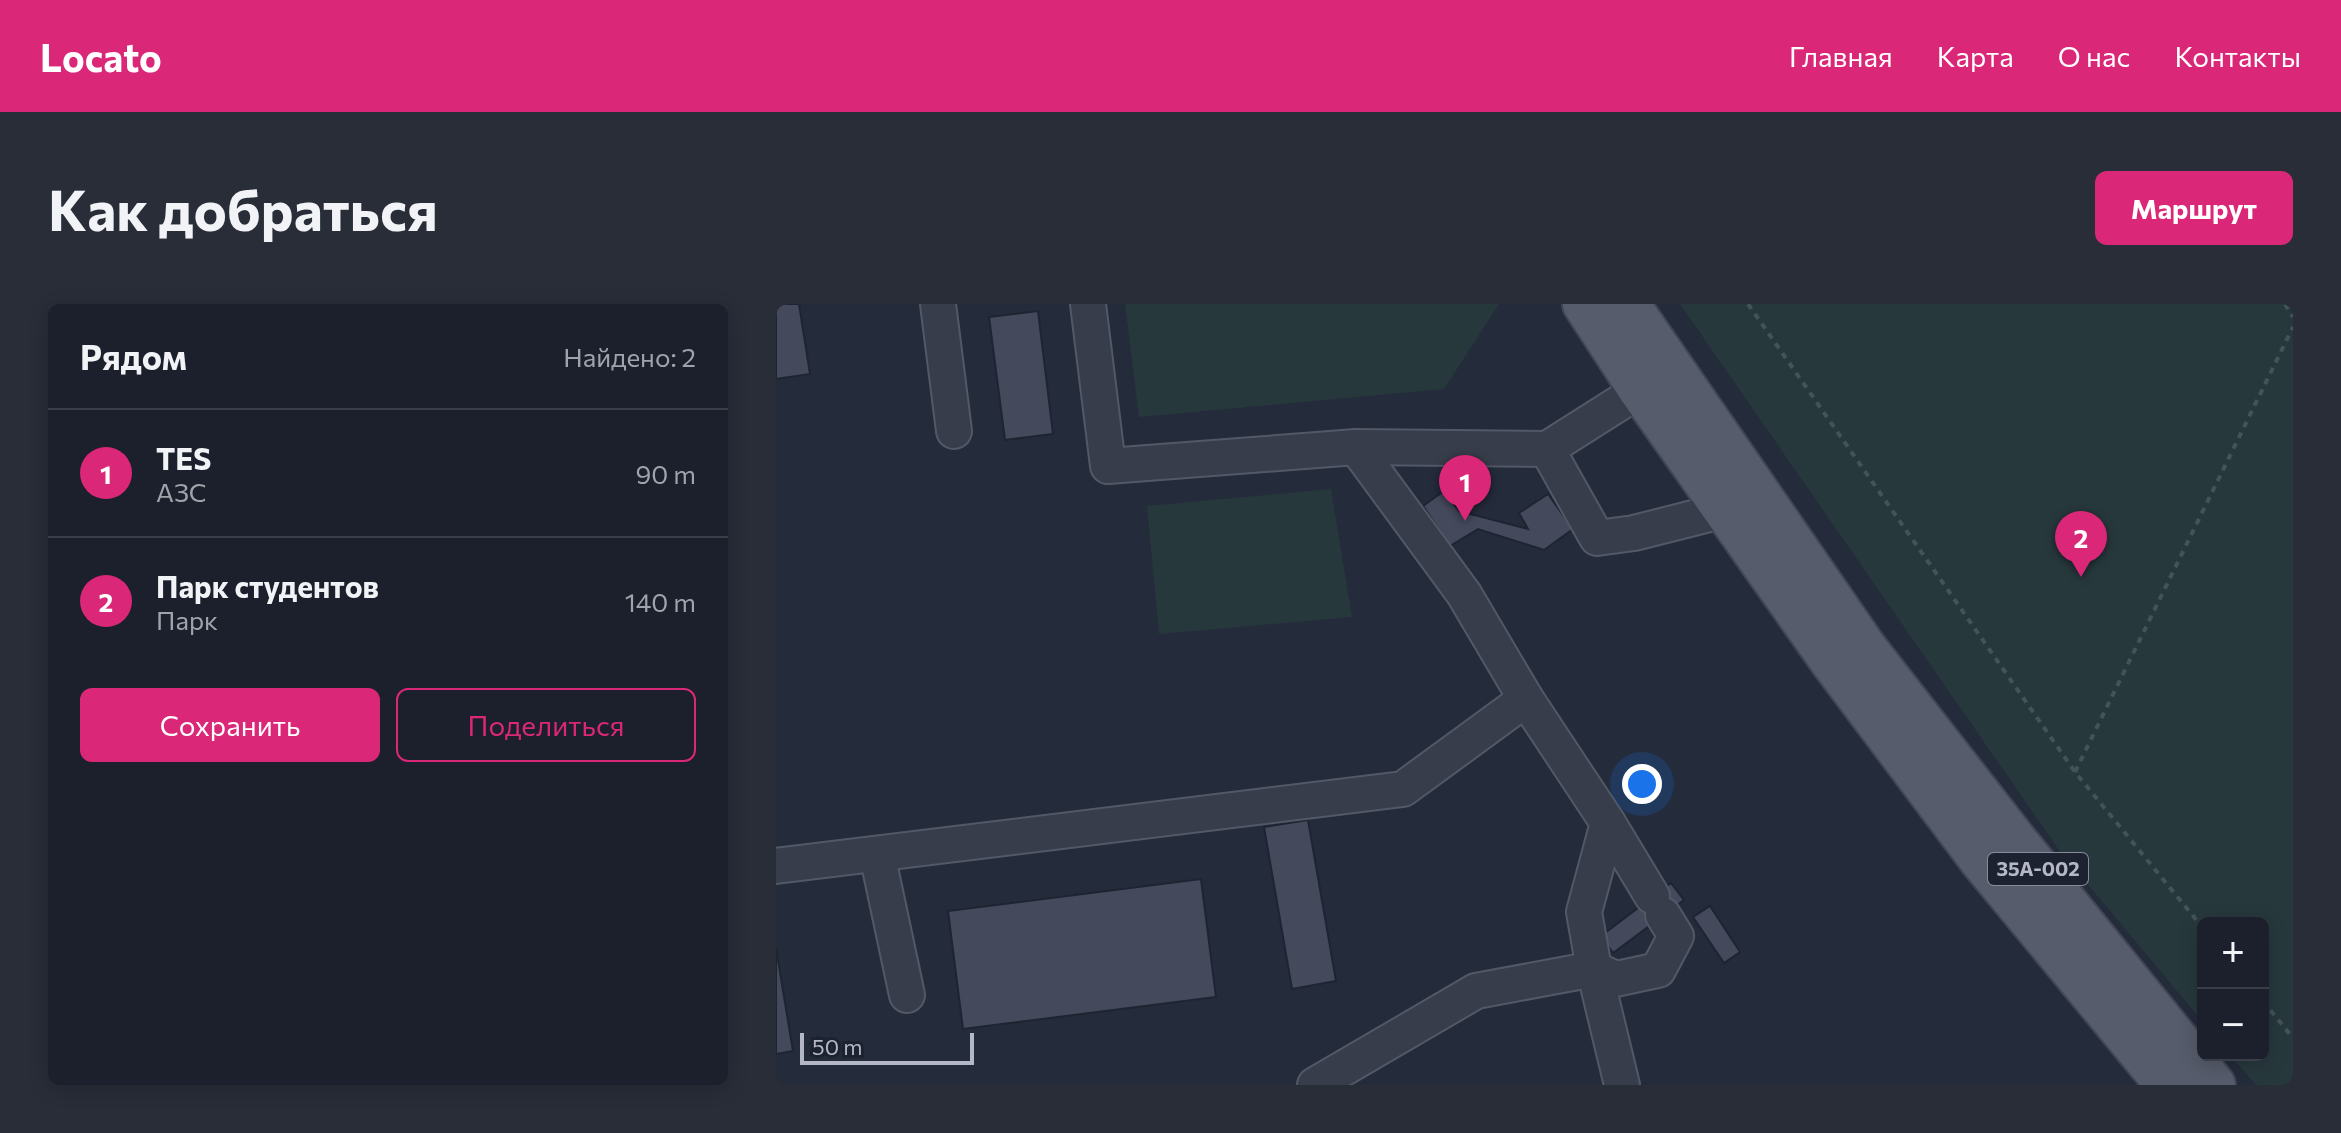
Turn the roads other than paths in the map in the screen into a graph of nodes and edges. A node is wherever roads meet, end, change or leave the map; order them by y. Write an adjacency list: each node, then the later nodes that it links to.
1 (938, 304): 6 (street)
2 (1088, 304): 7 (street)
3 (1584, 304): 5 (main road, 35А-002)
4 (1628, 304): 19 (main road, 35А-002)
5 (1640, 390): 8 (street); 9 (main road, 35А-002)
6 (954, 431)
7 (1356, 447): 8 (street); 10 (street)
8 (1547, 449): 9 (street)
9 (1725, 510): 18 (main road, 35А-002)
10 (1526, 699): 11 (street); 12 (street)
11 (1608, 823): 14 (street); 14 (street)
12 (877, 854): 13 (street); 15 (street)
13 (776, 866)
14 (1594, 969): 16 (street); 17 (street)
15 (907, 995)
16 (1315, 1085)
17 (1622, 1085)
18 (2167, 1085)
19 (2214, 1085)

